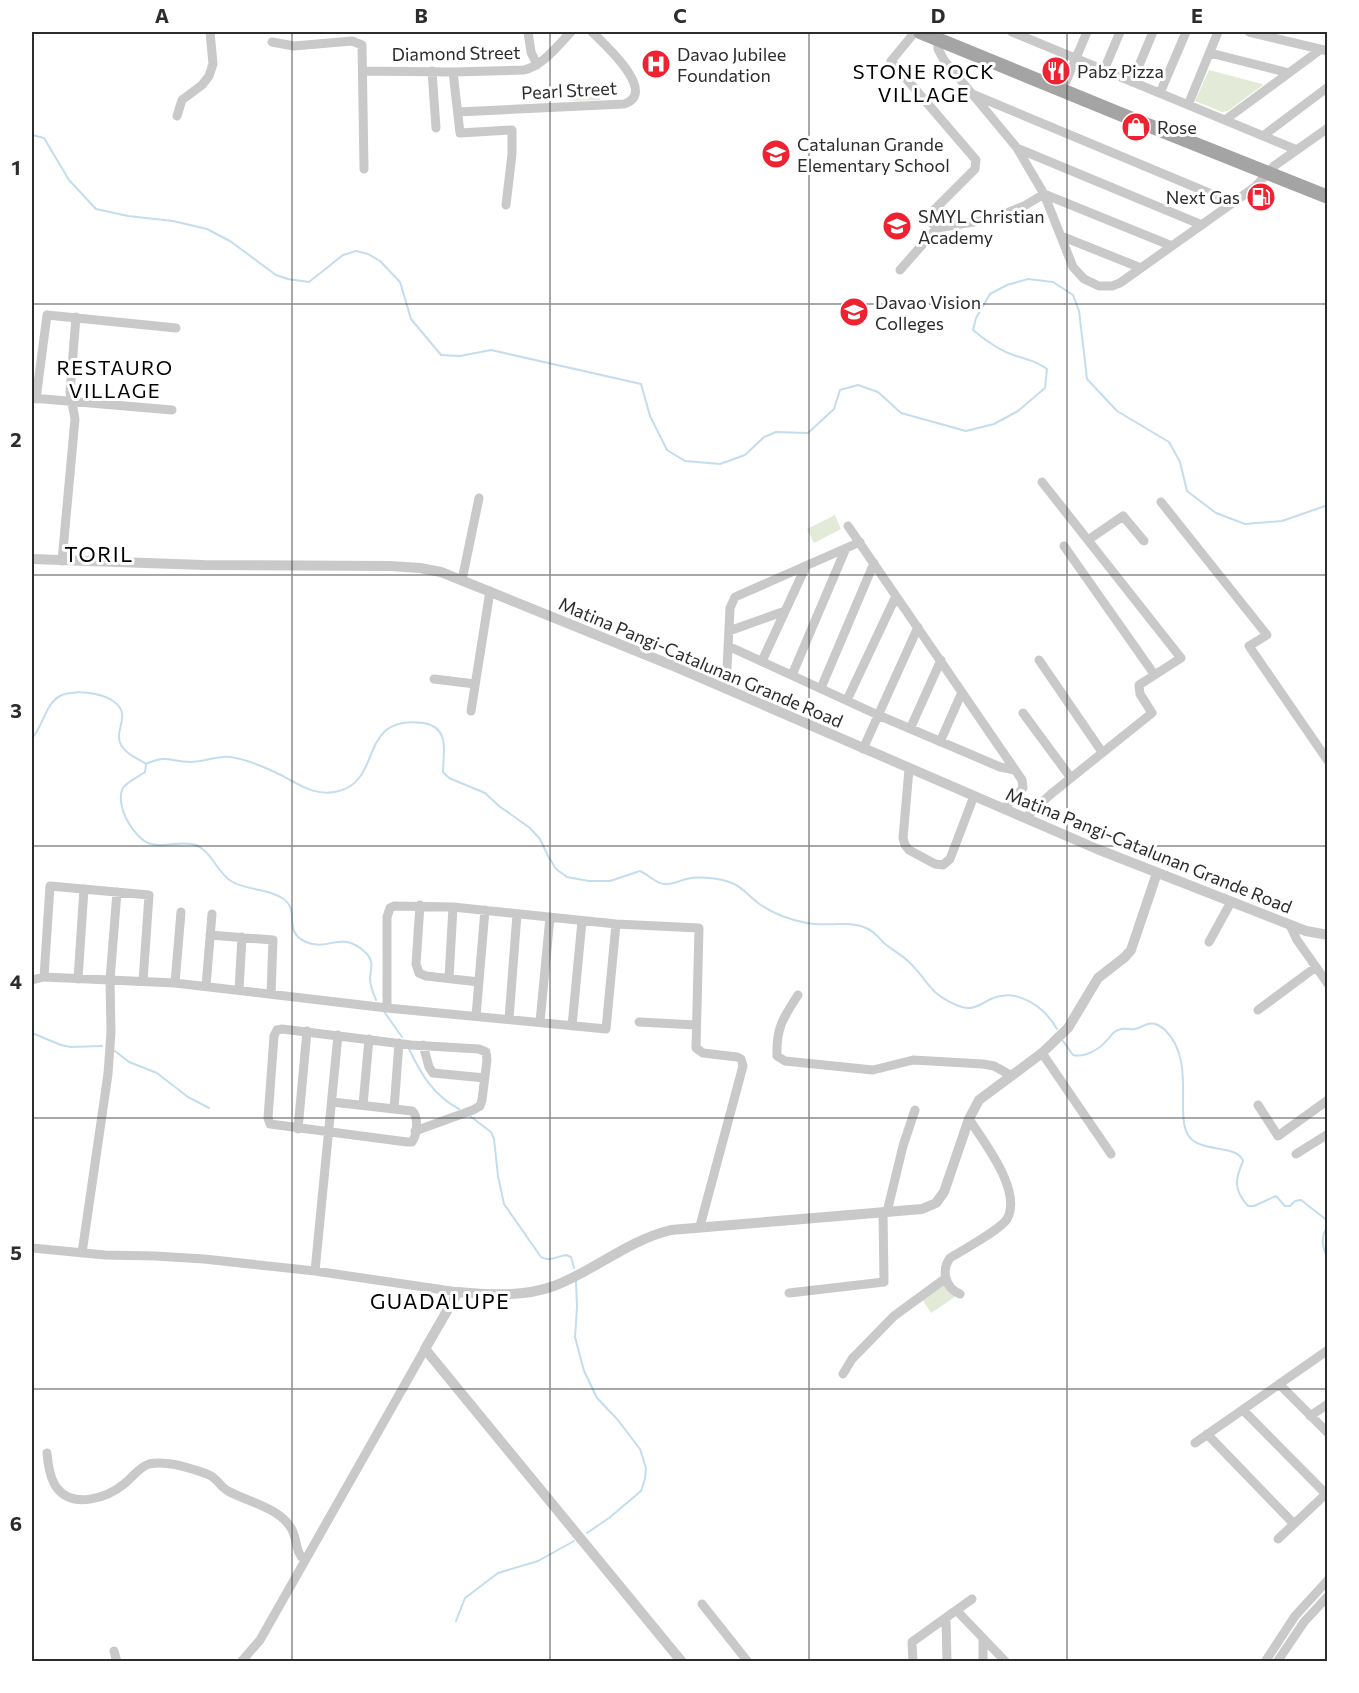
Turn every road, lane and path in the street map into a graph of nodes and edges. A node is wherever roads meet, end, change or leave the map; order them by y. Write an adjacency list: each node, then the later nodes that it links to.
1 (210, 32): 33 (street)
2 (528, 32): 20 (street)
3 (571, 32): 20 (street, Diamond Street)
4 (592, 32): 32 (street, Pearl Street)
5 (915, 32): 47 (street)
6 (920, 32): 15 (main road)
7 (1012, 32): 19 (street)
8 (1087, 32): 19 (street)
9 (1120, 32): 21 (street)
10 (1153, 32): 26 (street)
11 (1186, 32): 29 (street)
12 (1218, 32): 18 (street)
13 (1249, 32): 17 (street)
14 (337, 36): 16 (street); 22 (street)
15 (938, 38): 28 (main road); 30 (street)
16 (272, 42)
17 (1324, 50): 25 (street)
18 (1210, 53): 25 (street); 31 (street)
19 (1076, 58): 21 (street); 28 (street)
20 (537, 65): 24 (street, Diamond Street)
21 (1104, 70): 26 (street)
22 (363, 71): 23 (street, Diamond Street); 40 (street)
23 (432, 71): 24 (street, Diamond Street); 35 (street)
24 (453, 72): 32 (street)
25 (1289, 73): 34 (street)
26 (1132, 81): 29 (street)
27 (1328, 87): 37 (street)
28 (1062, 90): 41 (main road)
29 (1160, 93): 31 (street)
30 (970, 94): 38 (street); 44 (street)
31 (1188, 105): 34 (street)
32 (458, 112): 45 (street)
33 (177, 116)
34 (1225, 120): 37 (street)
35 (436, 128)
36 (1328, 128): 39 (street)
37 (1263, 136): 39 (street)
38 (1017, 148): 42 (street); 46 (street)
39 (1297, 150): 41 (street)
40 (364, 169)
41 (1267, 173): 43 (main road); 44 (street)
42 (1044, 194): 47 (street); 48 (street); 49 (street)
43 (1328, 197)
44 (1233, 203): 46 (street)
45 (506, 205)
46 (1202, 225): 49 (street)
47 (937, 228): 51 (street)
48 (1061, 236): 50 (street); 50 (street)
49 (1172, 246): 50 (street)
50 (1141, 268)
51 (900, 270)
52 (76, 317): 53 (street); 54 (street); 55 (street)
53 (176, 328)
54 (34, 399): 55 (street)
55 (71, 403): 56 (street); 67 (street)
56 (172, 410)
57 (1042, 482): 61 (street)
58 (479, 498): 70 (street)
59 (1161, 502): 95 (street)
60 (848, 526): 63 (street)
61 (1088, 540): 62 (street); 80 (street)
62 (1144, 541)
63 (860, 542): 65 (street); 68 (street)
64 (1064, 546): 80 (street)
65 (846, 548): 69 (street); 81 (street)
66 (32, 559): 67 (street, Matina Pangi-Catalunan Grande Road)
67 (62, 561): 70 (street, Matina Pangi-Catalunan Grande Road)
68 (874, 563): 72 (street); 84 (street)
69 (806, 566): 73 (street); 75 (street)
70 (462, 580): 71 (street, Matina Pangi-Catalunan Grande Road)
71 (490, 591): 83 (street); 85 (street, Matina Pangi-Catalunan Grande Road)
72 (896, 596): 74 (street); 87 (street)
73 (785, 611): 75 (street); 79 (street)
74 (918, 627): 77 (street); 90 (street)
75 (729, 631): 76 (street)
76 (729, 646): 79 (street); 85 (street)
77 (941, 660): 86 (street); 91 (street)
78 (1040, 660): 94 (street)
79 (762, 662): 81 (street)
80 (1154, 674): 94 (street)
81 (792, 675): 84 (street)
82 (434, 679): 83 (street)
83 (474, 684): 88 (street)
84 (821, 688): 87 (street)
85 (726, 689): 93 (street, Matina Pangi-Catalunan Grande Road)
86 (962, 692): 92 (street); 97 (street)
87 (847, 700): 90 (street)
88 (471, 711)
89 (1023, 713): 98 (street)
90 (878, 715): 91 (street); 93 (street)
91 (910, 729): 92 (street)
92 (940, 741): 97 (street)
93 (863, 749): 96 (street, Matina Pangi-Catalunan Grande Road)
94 (1101, 752): 98 (street)
95 (1328, 761)
96 (909, 769): 99 (street, Matina Pangi-Catalunan Grande Road); 99 (street)
97 (1015, 770): 100 (street)
98 (1071, 778): 101 (street)
99 (974, 796): 100 (street, Matina Pangi-Catalunan Grande Road)
100 (1004, 809): 101 (street, Matina Pangi-Catalunan Grande Road)
101 (1025, 818): 102 (street, Matina Pangi-Catalunan Grande Road)
102 (1157, 873): 105 (street, Matina Pangi-Catalunan Grande Road); 147 (street)
103 (84, 889): 104 (street); 121 (street); 123 (street)
104 (117, 892): 125 (street); 126 (street)
105 (1231, 902): 115 (street, Matina Pangi-Catalunan Grande Road); 119 (street)
106 (420, 905): 107 (street); 122 (street); 134 (street)
107 (453, 907): 108 (street); 122 (street)
108 (485, 910): 111 (street); 127 (street)
109 (181, 912): 128 (street)
110 (212, 914): 116 (street)
111 (517, 914): 112 (street); 137 (street)
112 (550, 917): 113 (street); 138 (street)
113 (582, 921): 114 (street); 141 (street)
114 (616, 924): 140 (street); 141 (street)
115 (1290, 925): 117 (street, Matina Pangi-Catalunan Grande Road); 120 (street)
116 (210, 935): 118 (street); 130 (street)
117 (1328, 935)
118 (242, 938): 131 (street); 132 (street)
119 (1209, 942)
120 (1316, 967): 129 (street); 135 (street)
121 (44, 977): 123 (street); 124 (street)
122 (449, 978): 127 (street)
123 (78, 979): 125 (street)
124 (32, 980)
125 (110, 980): 126 (street); 166 (street)
126 (143, 981): 128 (street)
127 (479, 982): 136 (street)
128 (176, 983): 130 (street)
129 (1328, 984)
130 (206, 986): 131 (street)
131 (239, 990): 132 (street)
132 (271, 994): 134 (street)
133 (798, 995): 148 (street)
134 (387, 1008): 136 (street)
135 (1258, 1010)
136 (476, 1016): 137 (street)
137 (509, 1019): 138 (street)
138 (540, 1022): 141 (street)
139 (639, 1022): 140 (street)
140 (696, 1025): 164 (street)
141 (572, 1026)
142 (307, 1031): 143 (street); 157 (street); 157 (street)
143 (338, 1035): 144 (street); 151 (street)
144 (369, 1039): 145 (street); 153 (street)
145 (399, 1043): 146 (street); 154 (street)
146 (423, 1045): 149 (street); 149 (street)
147 (1041, 1053): 148 (street); 161 (street)
148 (1011, 1076): 156 (street)
149 (485, 1078): 158 (street)
150 (1328, 1101): 152 (street)
151 (332, 1102): 153 (street); 159 (street)
152 (1257, 1105)
153 (363, 1106): 154 (street)
154 (393, 1109): 158 (street)
155 (915, 1110): 163 (street)
156 (969, 1119): 163 (street); 168 (street)
157 (297, 1129): 159 (street)
158 (415, 1131): 159 (street)
159 (329, 1133): 167 (street)
160 (1328, 1134): 162 (street)
161 (1111, 1154)
162 (1296, 1154)
163 (885, 1212): 164 (street); 170 (street)
164 (700, 1226): 169 (street)
165 (32, 1248): 166 (street)
166 (82, 1253): 167 (street)
167 (315, 1271): 169 (street)
168 (946, 1278): 171 (street); 174 (street)
169 (458, 1292): 172 (street)
170 (789, 1293)
171 (960, 1294)
172 (425, 1348): 186 (street); 199 (street)
173 (1328, 1350): 175 (street)
174 (843, 1374)
175 (1279, 1384): 177 (street); 178 (street)
176 (1328, 1404): 178 (street)
177 (1243, 1410): 180 (street); 183 (street)
178 (1310, 1416): 179 (street)
179 (1328, 1433)
180 (1207, 1434): 181 (street); 184 (street)
181 (1195, 1443)
182 (46, 1453): 186 (street)
183 (1327, 1493): 184 (street)
184 (1294, 1524): 185 (street)
185 (1278, 1539)
186 (304, 1561): 198 (street)
187 (1328, 1580): 195 (street)
188 (1328, 1596): 196 (street)
189 (972, 1599): 191 (street)
190 (702, 1604): 200 (street)
191 (957, 1611): 192 (street); 193 (street)
192 (946, 1618): 201 (street); 202 (street)
193 (983, 1638): 203 (street); 204 (street)
194 (114, 1651): 197 (street)
195 (1267, 1657): 196 (street)
196 (1278, 1660)
197 (117, 1662)
198 (242, 1662)
199 (682, 1662)
200 (747, 1662)
201 (913, 1662)
202 (947, 1662)
203 (983, 1662)
204 (1006, 1662)

